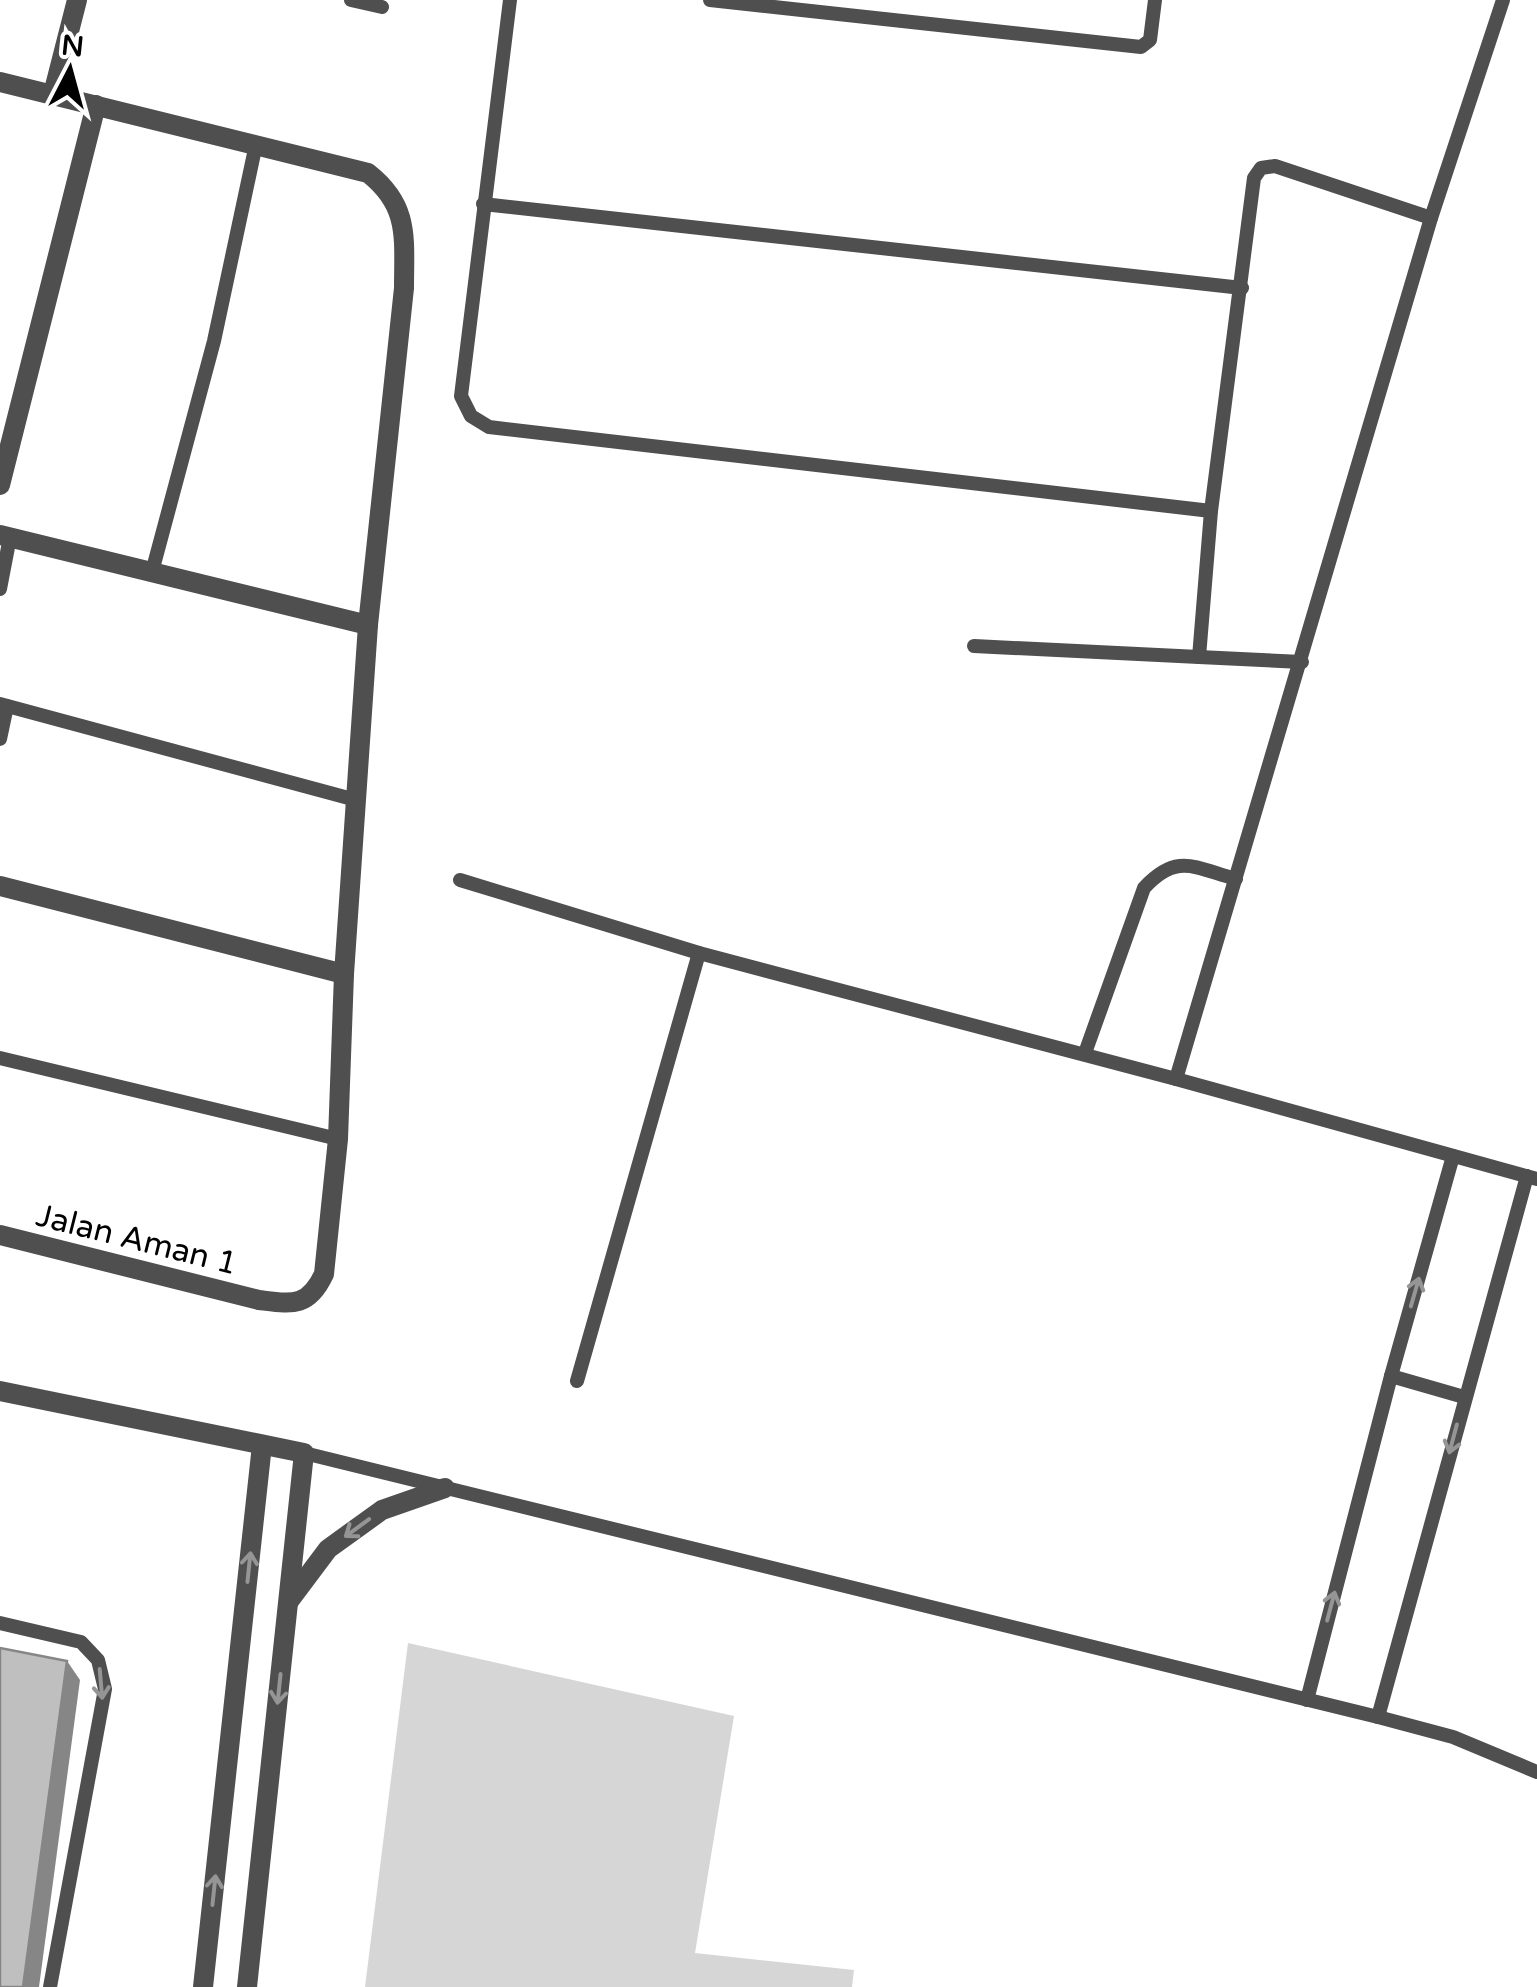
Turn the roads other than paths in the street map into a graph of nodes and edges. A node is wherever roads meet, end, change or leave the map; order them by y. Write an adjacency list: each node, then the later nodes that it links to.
1 (77, 0): 9 (street)
2 (351, 0): 7 (lane)
3 (510, 0): 12 (lane)
4 (710, 0): 5 (lane)
5 (1155, 0)
6 (1503, 0): 13 (lane)
7 (382, 8)
8 (0, 82): 9 (street)
9 (52, 94): 10 (street)
10 (96, 105): 11 (street); 15 (street)
11 (256, 144): 18 (lane); 20 (street)
12 (483, 204): 14 (lane); 16 (lane)
13 (1431, 218): 14 (lane); 23 (lane)
14 (1242, 288): 16 (lane)
15 (0, 485)
16 (1211, 511): 22 (lane)
17 (5, 536): 18 (street); 19 (lane)
18 (152, 572): 20 (street)
19 (0, 590)
20 (368, 625): 26 (street)
21 (974, 646): 22 (lane)
22 (1199, 657): 23 (lane)
23 (1302, 662): 27 (lane)
24 (4, 705): 25 (lane); 26 (lane)
25 (0, 739)
26 (356, 800): 31 (street)
27 (1236, 879): 32 (lane); 34 (lane)
28 (460, 880): 30 (lane)
29 (0, 886): 31 (street)
30 (698, 953): 32 (lane); 40 (lane)
31 (344, 974): 35 (street)
32 (1085, 1053): 34 (lane)
33 (0, 1058): 35 (lane)
34 (1176, 1079): 36 (lane)
35 (338, 1139): 38 (street, Jalan Aman 1)
36 (1453, 1156): 37 (lane); 39 (lane, one-way to 36)
37 (1532, 1178): 42 (lane)
38 (0, 1235)
39 (1391, 1376): 42 (lane); 48 (lane, one-way to 39)
40 (577, 1381)
41 (0, 1391): 43 (street)
42 (1464, 1397): 49 (lane, one-way to 49)
43 (262, 1445): 44 (street); 52 (street, one-way to 43)
44 (304, 1452): 45 (lane); 46 (street)
45 (444, 1488): 46 (street, one-way to 46); 48 (lane)
46 (288, 1602): 53 (street, one-way to 53)
47 (0, 1624): 51 (lane, one-way to 51)
48 (1307, 1700): 49 (lane)
49 (1378, 1717): 50 (lane)
50 (1537, 1772)
51 (50, 1987)
52 (203, 1987)
53 (247, 1987)

